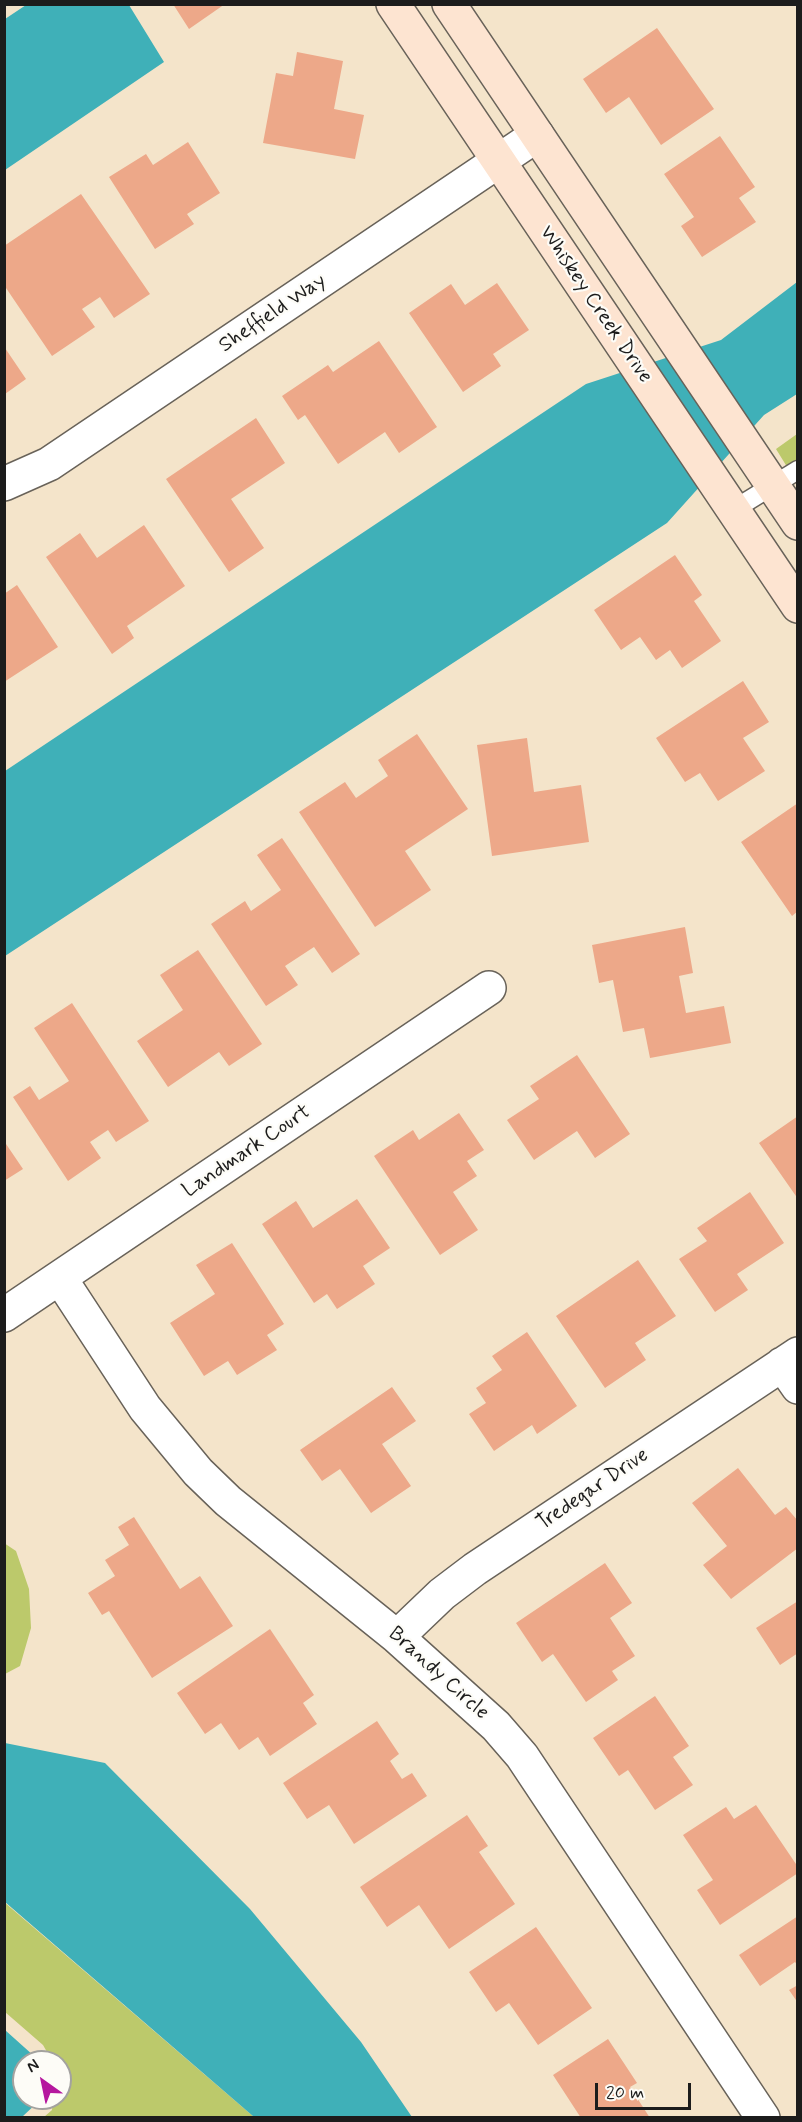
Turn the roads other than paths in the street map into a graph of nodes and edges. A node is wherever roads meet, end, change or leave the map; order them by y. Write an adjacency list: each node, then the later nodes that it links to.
1 (393, 4): 4 (street, Whiskey Creek Drive)
2 (449, 4): 3 (street)
3 (537, 135): 4 (street, Sheffield Way); 5 (street)
4 (498, 162): 6 (street, Sheffield Way); 7 (street, Whiskey Creek Drive)
5 (775, 472): 7 (lane); 8 (street)
6 (4, 484)
7 (726, 500): 9 (street, Whiskey Creek Drive)
8 (798, 523)
9 (798, 606)
10 (489, 988): 11 (street, Landmark Court)
11 (60, 1278): 12 (street, Landmark Court); 14 (street, Brandy Circle)
12 (4, 1316)
13 (792, 1368): 14 (street, Tredegar Drive)
14 (397, 1637): 15 (street, Brandy Circle)
15 (763, 2118)

